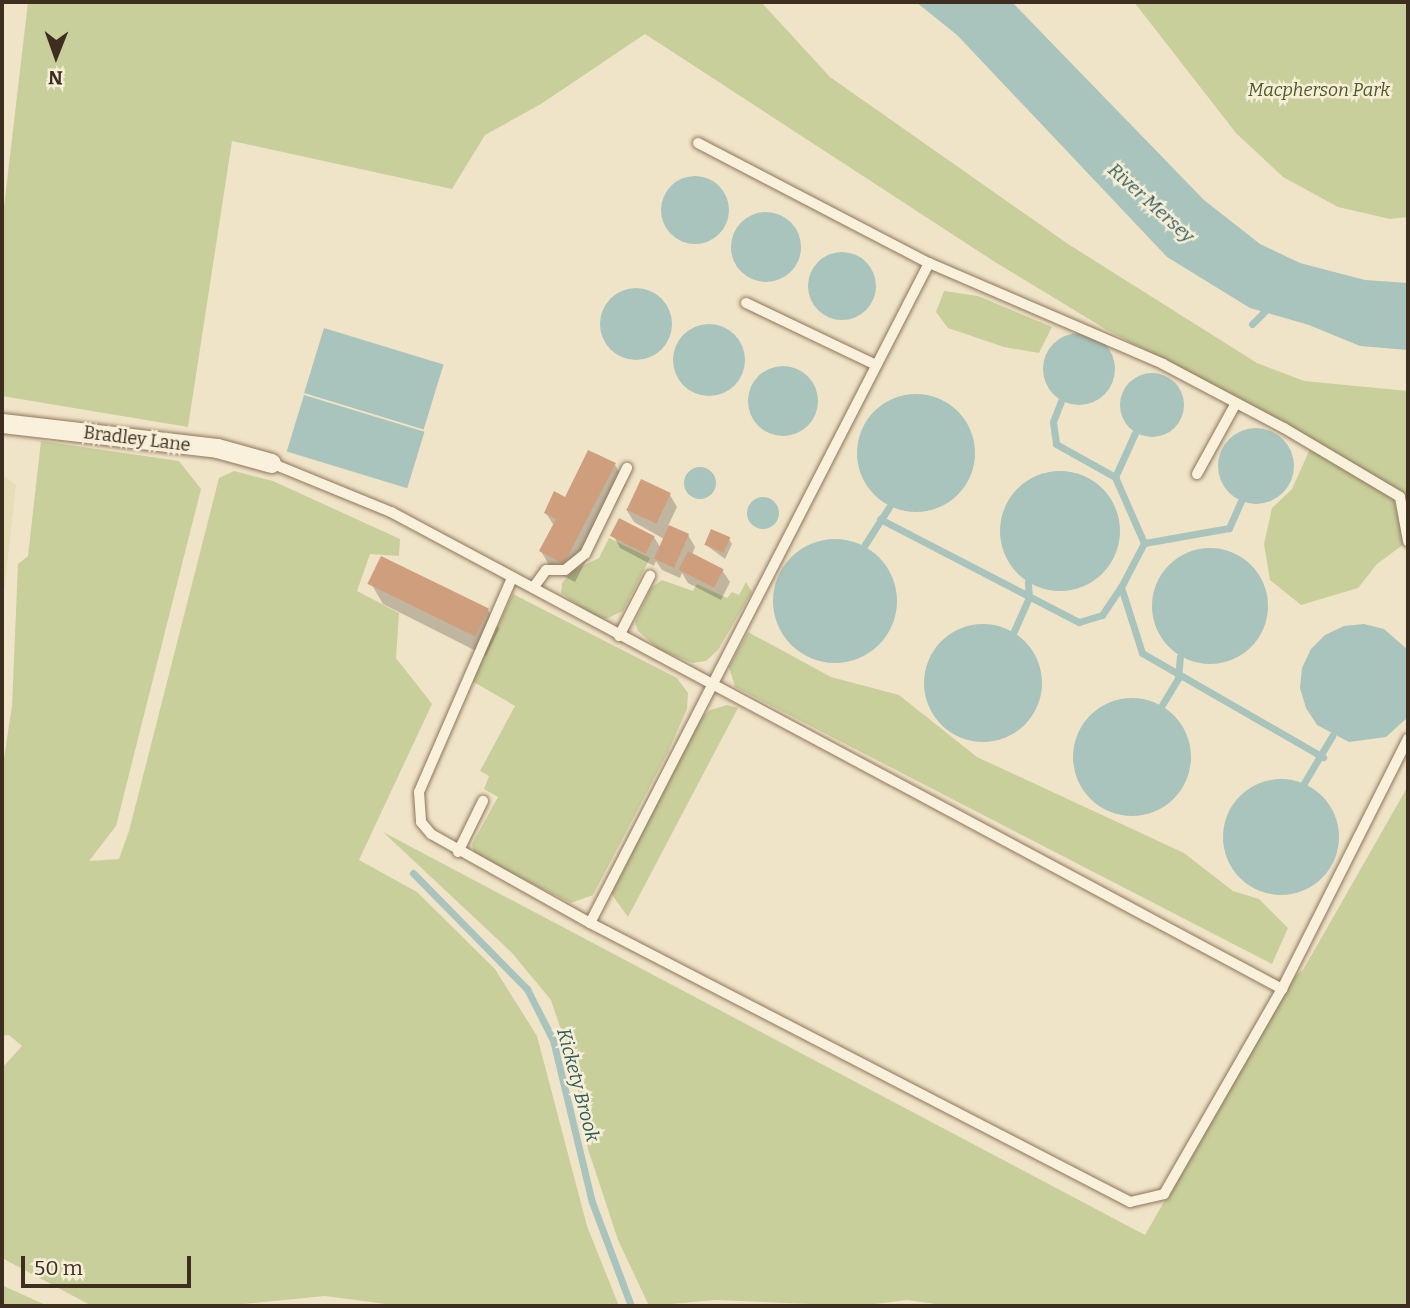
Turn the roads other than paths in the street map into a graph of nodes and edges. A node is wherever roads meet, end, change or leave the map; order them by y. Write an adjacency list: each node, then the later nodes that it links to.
1 (698, 143): 2 (lane)
2 (929, 263): 4 (lane); 5 (lane)
3 (746, 303): 4 (lane)
4 (874, 364): 15 (lane)
5 (1236, 402): 9 (lane); 10 (lane)
6 (2, 423): 7 (street, Bradley Lane)
7 (271, 463): 12 (lane)
8 (627, 468): 13 (lane)
9 (1197, 474)
10 (1408, 541)
11 (650, 576): 14 (lane)
12 (512, 578): 13 (lane); 18 (lane)
13 (533, 588): 14 (lane)
14 (619, 636): 15 (lane)
15 (709, 686): 19 (lane); 20 (lane)
16 (1408, 739): 20 (lane)
17 (483, 801): 18 (lane)
18 (458, 852): 19 (lane)
19 (590, 923): 20 (lane)
20 (1282, 989)

